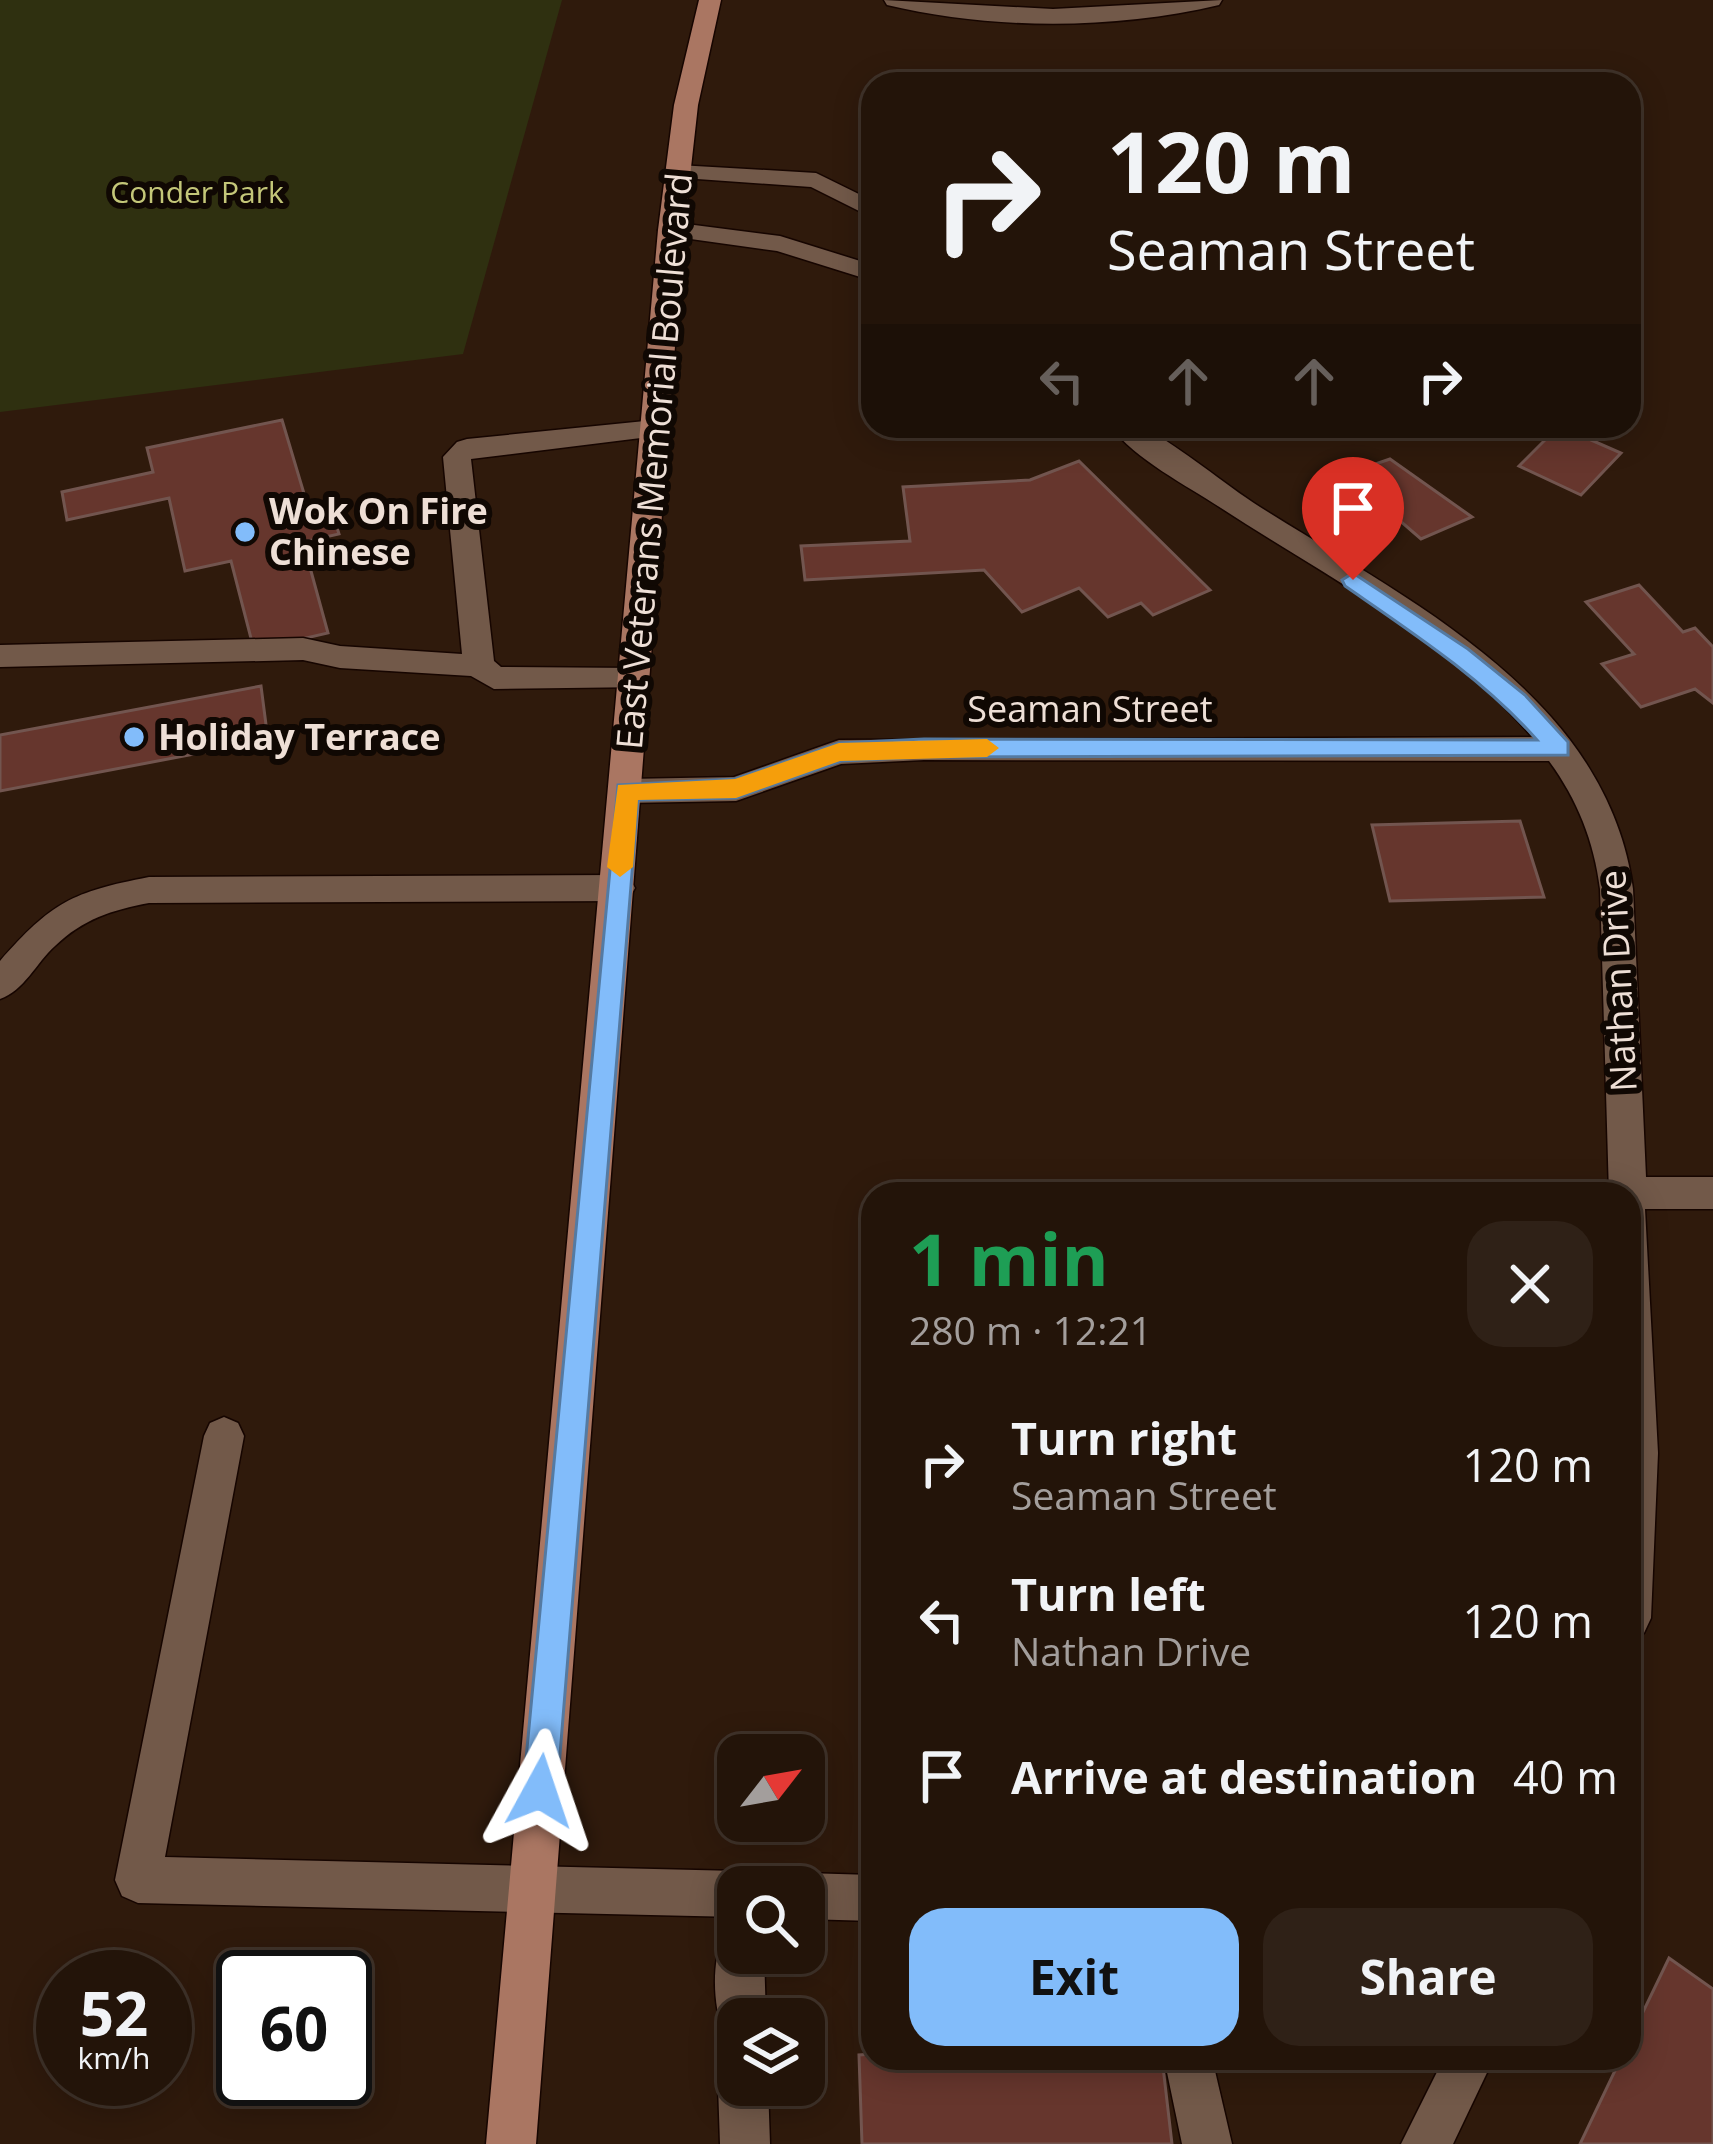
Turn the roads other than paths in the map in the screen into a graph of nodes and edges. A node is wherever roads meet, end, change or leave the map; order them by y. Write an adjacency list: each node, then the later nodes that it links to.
1 (710, 0): 4 (main road, East Veterans Memorial Boulevard)
2 (895, 0): 3 (street)
3 (1211, 0)
4 (678, 172): 5 (street); 6 (main road, East Veterans Memorial Boulevard)
5 (861, 204)
6 (671, 230): 7 (street); 8 (main road, East Veterans Memorial Boulevard)
7 (861, 269)
8 (655, 429): 11 (street); 12 (main road, East Veterans Memorial Boulevard)
9 (1142, 438): 13 (street, Nathan Drive)
10 (0, 656): 11 (street)
11 (479, 666): 12 (street)
12 (635, 679): 14 (main road, East Veterans Memorial Boulevard)
13 (1559, 748): 14 (street, Seaman Street); 17 (street, Nathan Drive)
14 (627, 791): 15 (main road, East Veterans Memorial Boulevard)
15 (618, 888): 16 (street); 21 (main road, East Veterans Memorial Boulevard)
16 (0, 985)
17 (1627, 1182)
18 (1713, 1192): 19 (street)
19 (1641, 1194)
20 (224, 1436): 21 (street)
21 (532, 1886): 22 (street); 28 (main road, East Veterans Memorial Boulevard)
22 (717, 1893)
23 (825, 1897): 24 (street)
24 (861, 1898)
25 (1190, 2070): 30 (street)
26 (1464, 2070): 31 (street)
27 (744, 2106): 29 (street)
28 (511, 2144)
29 (745, 2144)
30 (1207, 2144)
31 (1426, 2144)

